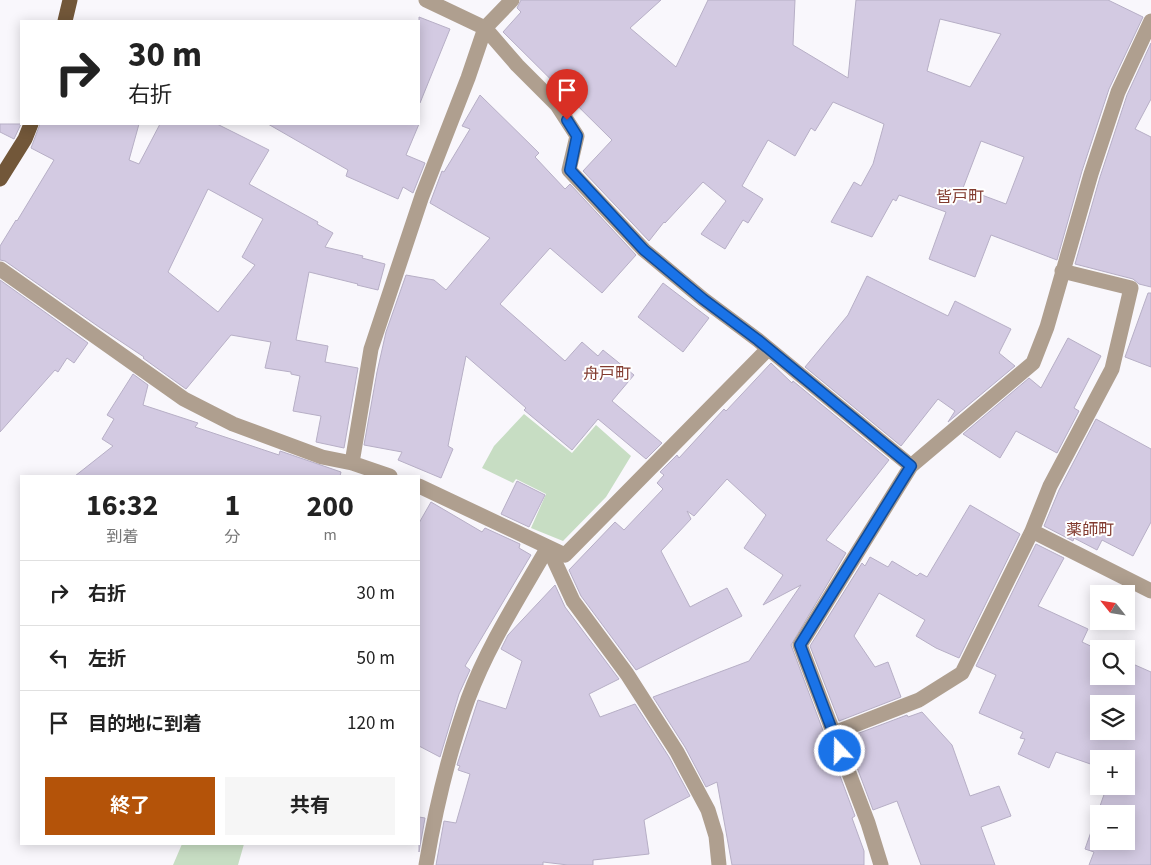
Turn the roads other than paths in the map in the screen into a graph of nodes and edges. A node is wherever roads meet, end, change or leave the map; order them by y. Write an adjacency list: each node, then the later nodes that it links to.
1 (70, 0): 4 (main road)
2 (426, 0): 6 (street)
3 (512, 0): 6 (street)
4 (65, 20)
5 (1151, 21): 10 (street)
6 (485, 28): 11 (street); 12 (street)
7 (31, 125): 8 (main road)
8 (0, 179)
9 (0, 269): 12 (street)
10 (1062, 270): 13 (street); 16 (street)
11 (768, 349): 13 (street); 17 (street)
12 (352, 464): 14 (street)
13 (911, 466): 19 (street)
14 (387, 475)
15 (420, 486): 17 (street)
16 (1032, 530): 18 (street); 19 (street)
17 (548, 547): 20 (street); 21 (street)
18 (1151, 591)
19 (834, 733): 22 (street)
20 (426, 865)
21 (719, 865)
22 (881, 865)

